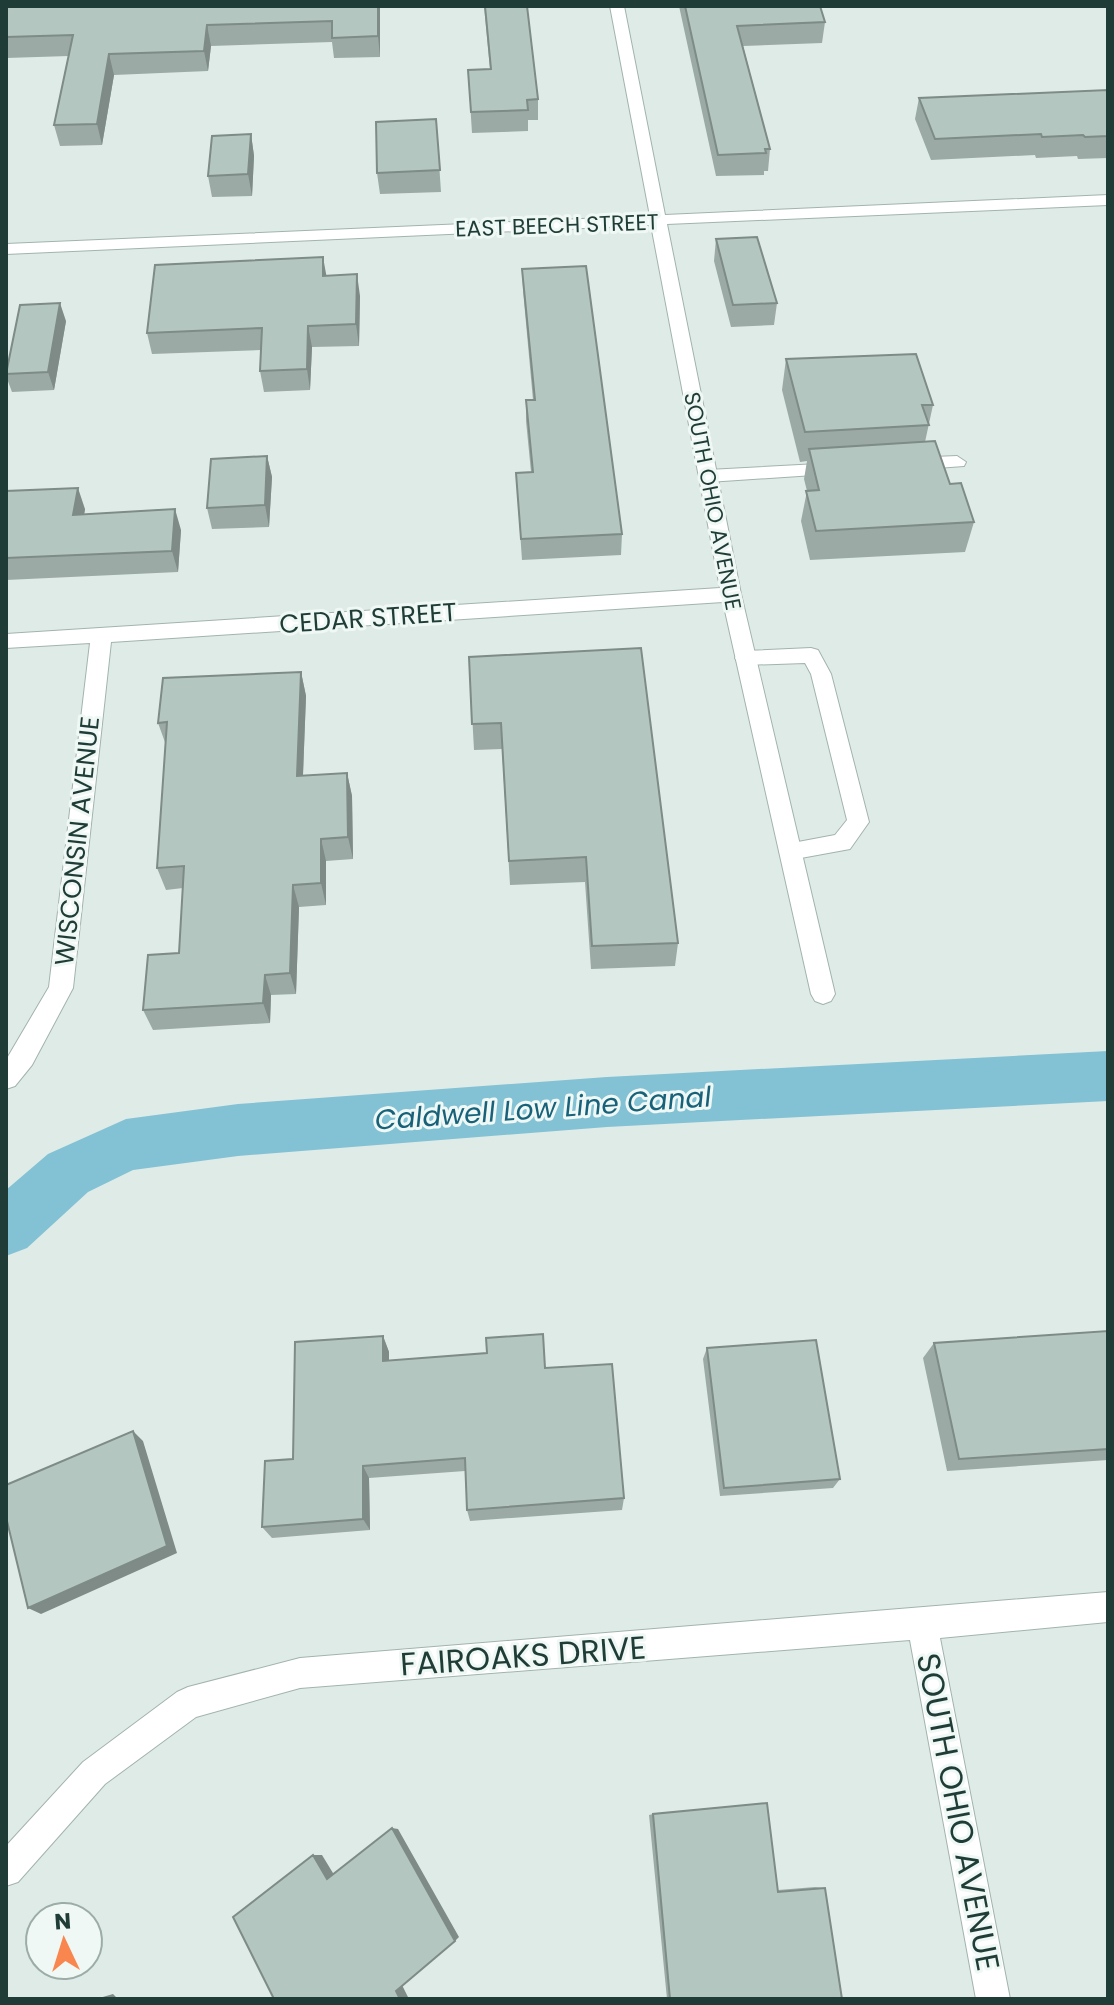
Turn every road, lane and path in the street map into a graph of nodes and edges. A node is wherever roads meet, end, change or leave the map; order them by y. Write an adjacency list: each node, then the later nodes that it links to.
1 (617, 6): 3 (street, SOUTH OHIO AVENUE)
2 (1108, 200): 3 (street, EAST BEECH STREET)
3 (660, 221): 4 (street, EAST BEECH STREET); 8 (street, SOUTH OHIO AVENUE)
4 (6, 249)
5 (957, 462): 6 (street)
6 (895, 465)
7 (863, 467): 8 (street)
8 (708, 476): 9 (street, SOUTH OHIO AVENUE)
9 (731, 594): 10 (street, CEDAR STREET); 12 (street, SOUTH OHIO AVENUE)
10 (101, 636): 11 (street, CEDAR STREET); 15 (street, WISCONSIN AVENUE)
11 (6, 641)
12 (745, 658): 13 (street, SOUTH OHIO AVENUE); 13 (street)
13 (790, 851): 14 (street, SOUTH OHIO AVENUE)
14 (823, 994)
15 (6, 1078)
16 (1108, 1607): 17 (street, FAIROAKS DRIVE)
17 (922, 1624): 18 (street, FAIROAKS DRIVE); 19 (street, SOUTH OHIO AVENUE)
18 (6, 1870)
19 (993, 1999)

